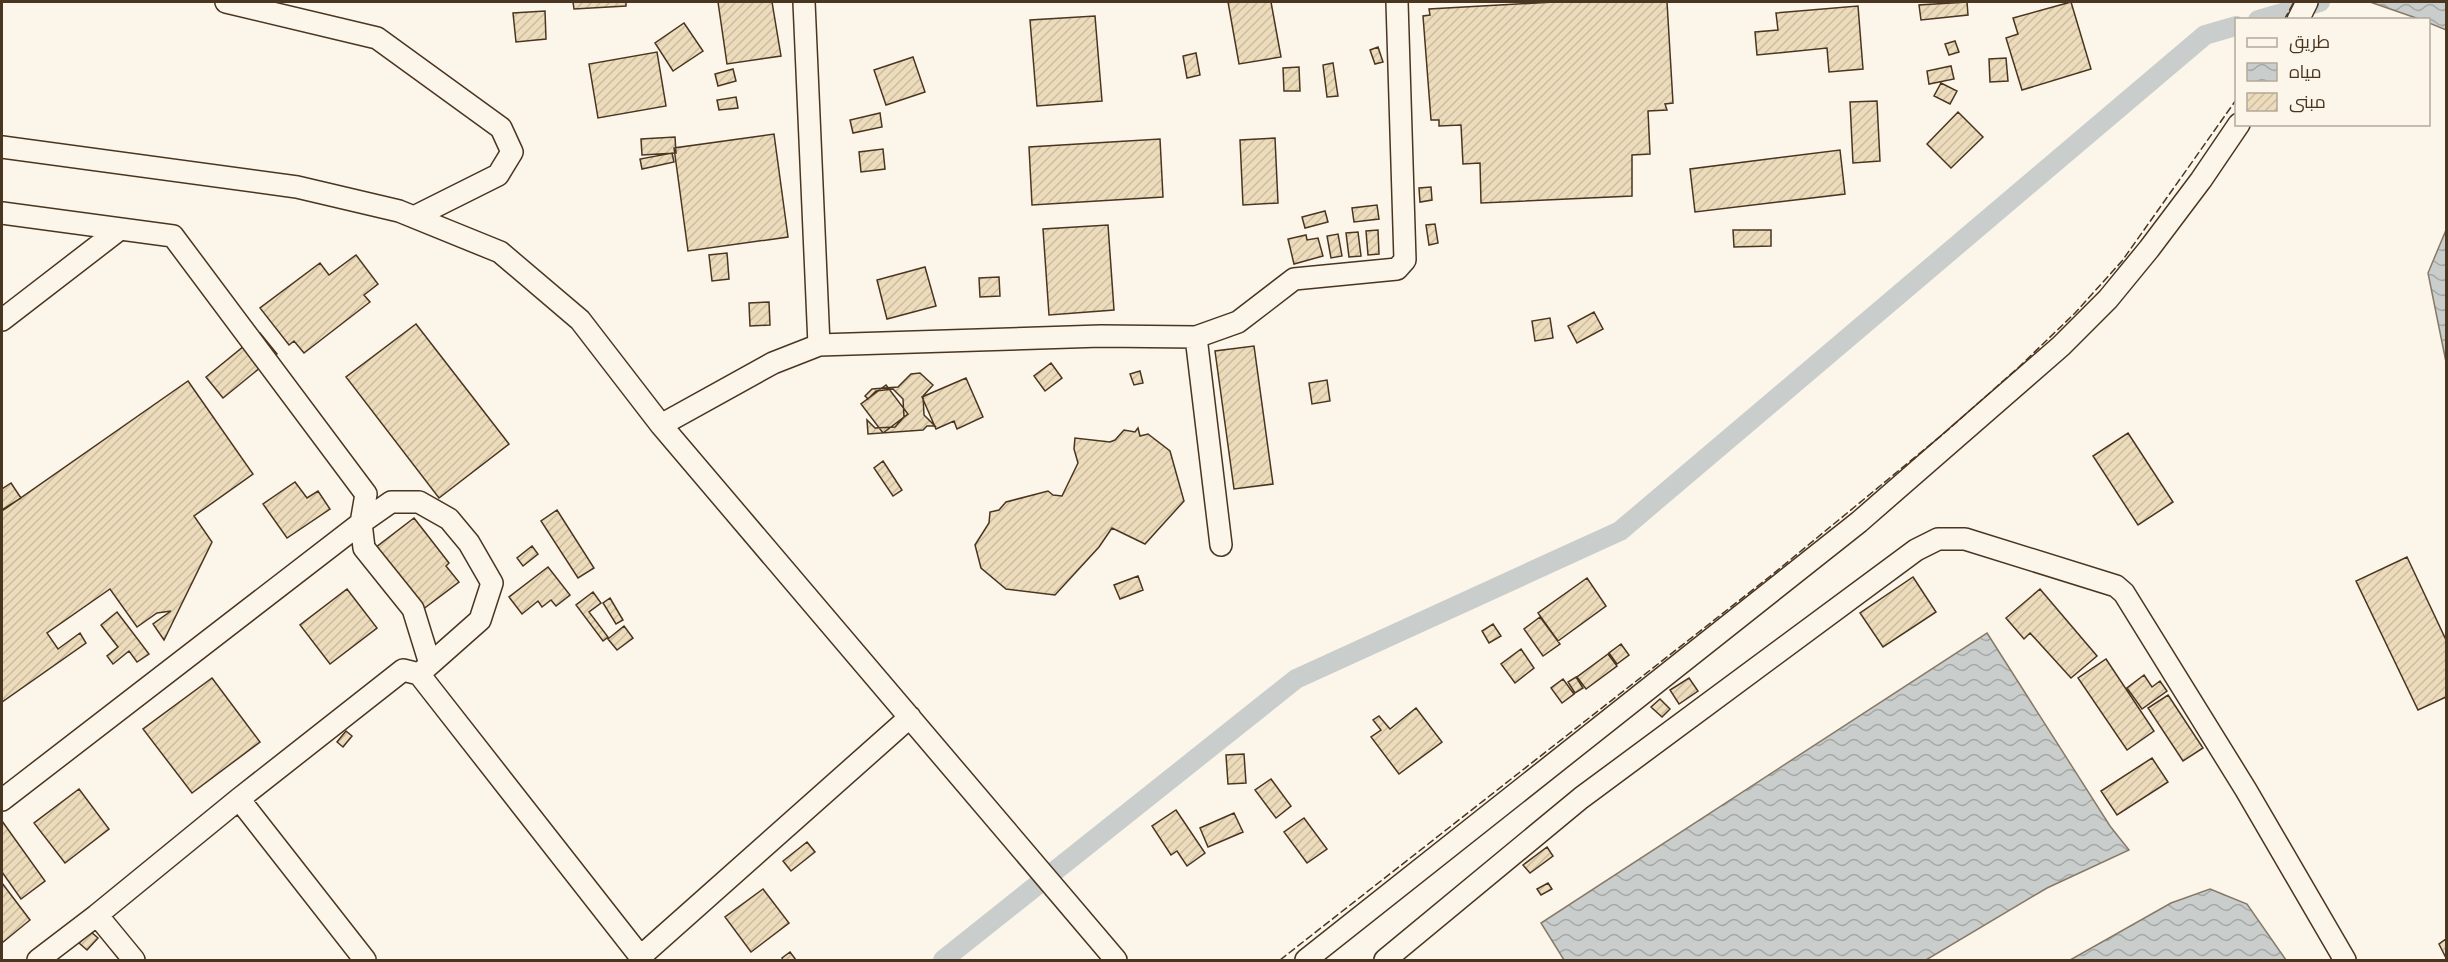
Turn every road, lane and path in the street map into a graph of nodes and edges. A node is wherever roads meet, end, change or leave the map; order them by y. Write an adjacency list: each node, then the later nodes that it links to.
1 (226, 2): 9 (lane)
2 (804, 2): 13 (lane)
3 (1397, 2): 12 (lane)
4 (2307, 2): 5 (lane)
5 (2299, 18)
6 (2238, 126): 27 (lane)
7 (2, 147): 9 (lane)
8 (2, 213): 10 (lane)
9 (414, 217): 14 (lane)
10 (120, 229): 11 (lane); 15 (lane)
11 (2, 320)
12 (1196, 337): 13 (lane); 16 (lane)
13 (819, 345): 14 (lane)
14 (661, 425): 18 (lane)
15 (361, 523): 17 (lane); 17 (lane); 20 (lane)
16 (1221, 545)
17 (424, 669): 19 (lane); 22 (lane)
18 (910, 717): 22 (lane); 26 (lane)
19 (239, 799): 21 (lane); 25 (lane)
20 (2, 800)
21 (98, 915): 23 (lane); 24 (lane)
22 (641, 959)
23 (38, 960)
24 (134, 960)
25 (364, 960)
26 (1116, 960)
27 (1306, 960)
28 (1385, 960): 29 (lane)
29 (2345, 960)

